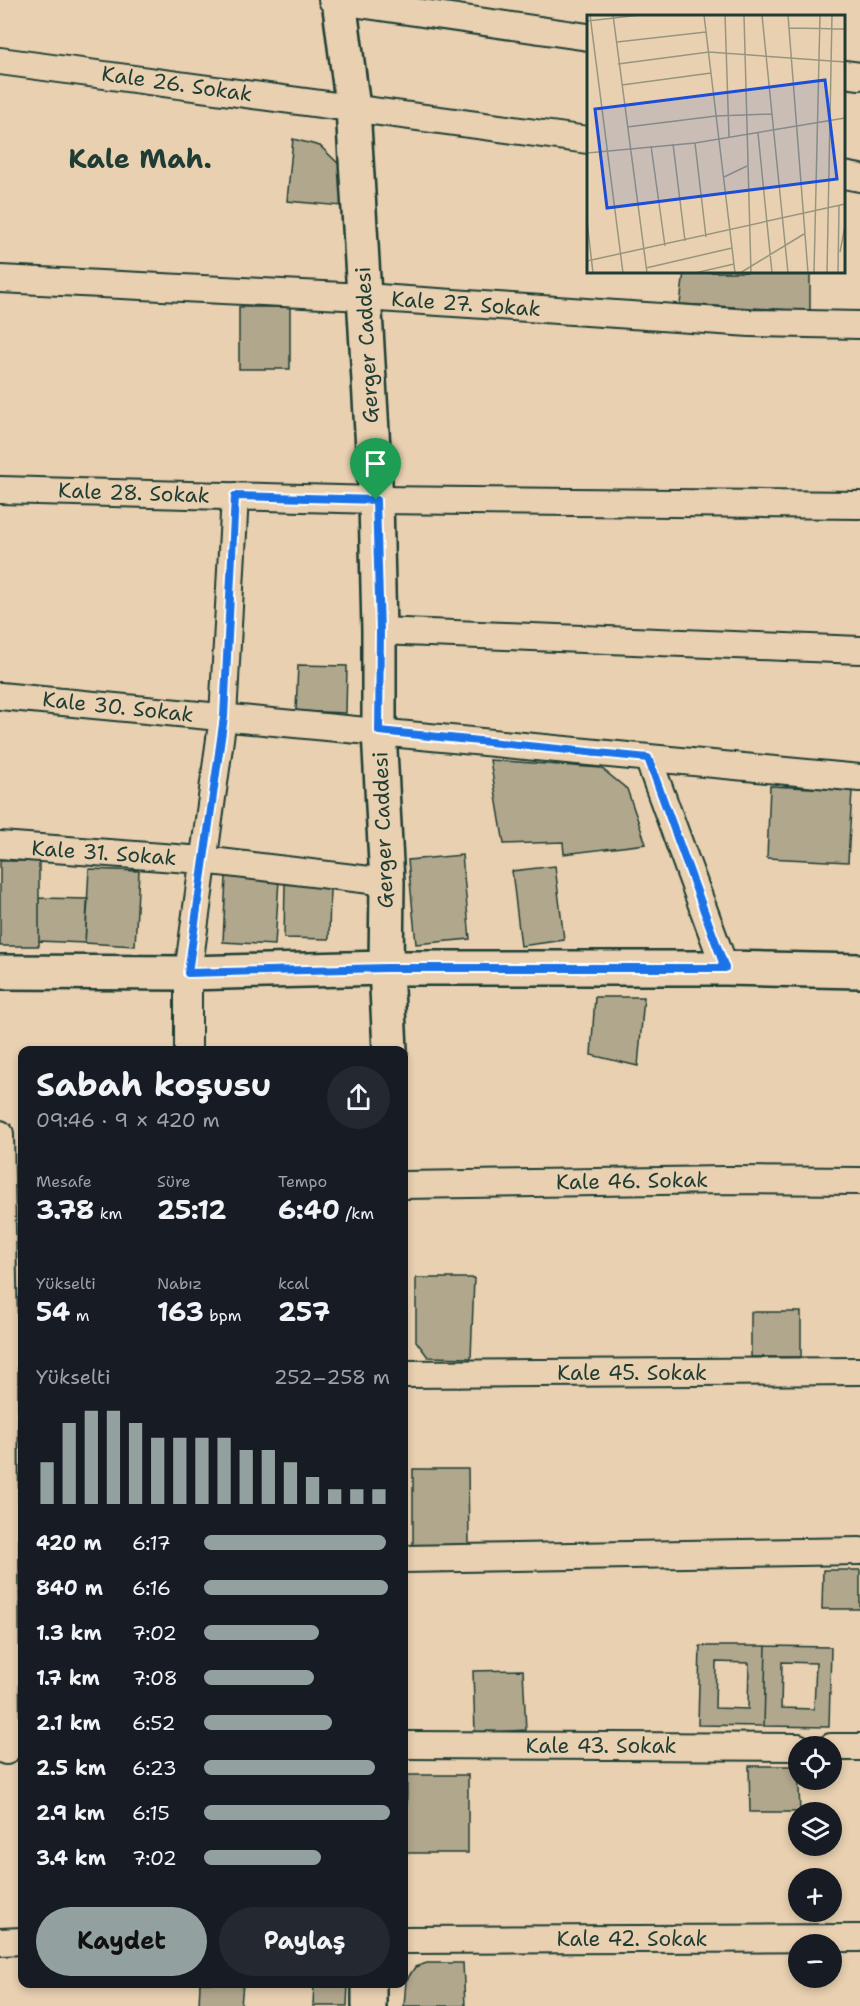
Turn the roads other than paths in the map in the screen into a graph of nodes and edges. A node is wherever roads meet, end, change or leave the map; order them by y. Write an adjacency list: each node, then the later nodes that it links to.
1 (337, 0): 2 (street); 6 (street, Gerger Caddesi)
2 (587, 37)
3 (0, 61): 6 (street, Kale 26. Sokak)
4 (845, 74): 5 (street)
5 (860, 76)
6 (353, 108): 7 (street, Kale 26. Sokak); 11 (street, Gerger Caddesi)
7 (587, 140)
8 (845, 175): 9 (street)
9 (860, 177)
10 (0, 279): 11 (street, Kale 27. Sokak)
11 (364, 297): 12 (street, Kale 27. Sokak); 15 (street, Gerger Caddesi)
12 (860, 325)
13 (0, 490): 14 (street, Kale 28. Sokak)
14 (235, 496): 15 (street, Kale 28. Sokak); 20 (street)
15 (376, 500): 16 (street, Kale 28. Sokak); 17 (street, Gerger Caddesi)
16 (860, 504)
17 (380, 631): 18 (street); 21 (street, Gerger Caddesi)
18 (860, 650)
19 (0, 696): 20 (street, Kale 30. Sokak)
20 (224, 717): 21 (street, Kale 30. Sokak); 25 (street)
21 (379, 731): 22 (street, Kale 30. Sokak); 26 (street, Gerger Caddesi)
22 (648, 758): 23 (street, Kale 30. Sokak); 28 (street)
23 (860, 778)
24 (0, 845): 25 (street, Kale 31. Sokak)
25 (203, 860): 26 (street, Kale 31. Sokak); 31 (street)
26 (387, 882): 27 (street, Gerger Caddesi)
27 (386, 968): 28 (street); 31 (street); 33 (street, Gerger Caddesi)
28 (725, 968): 29 (street)
29 (860, 971)
30 (0, 972): 31 (street)
31 (188, 973): 32 (street)
32 (188, 1046)
33 (390, 1046)
34 (0, 1134): 45 (street)
35 (860, 1181): 36 (street, Kale 46. Sokak)
36 (408, 1185)
37 (860, 1371): 38 (street, Kale 45. Sokak)
38 (408, 1374)
39 (860, 1551): 40 (street)
40 (408, 1559)
41 (408, 1745): 42 (street, Kale 43. Sokak)
42 (788, 1747)
43 (842, 1747): 44 (street)
44 (860, 1747)
45 (9, 1751)
46 (860, 1938): 47 (street, Kale 42. Sokak)
47 (408, 1940)
48 (0, 1941): 49 (street)
49 (18, 1941)
50 (369, 1988): 51 (street)
51 (369, 2006)

